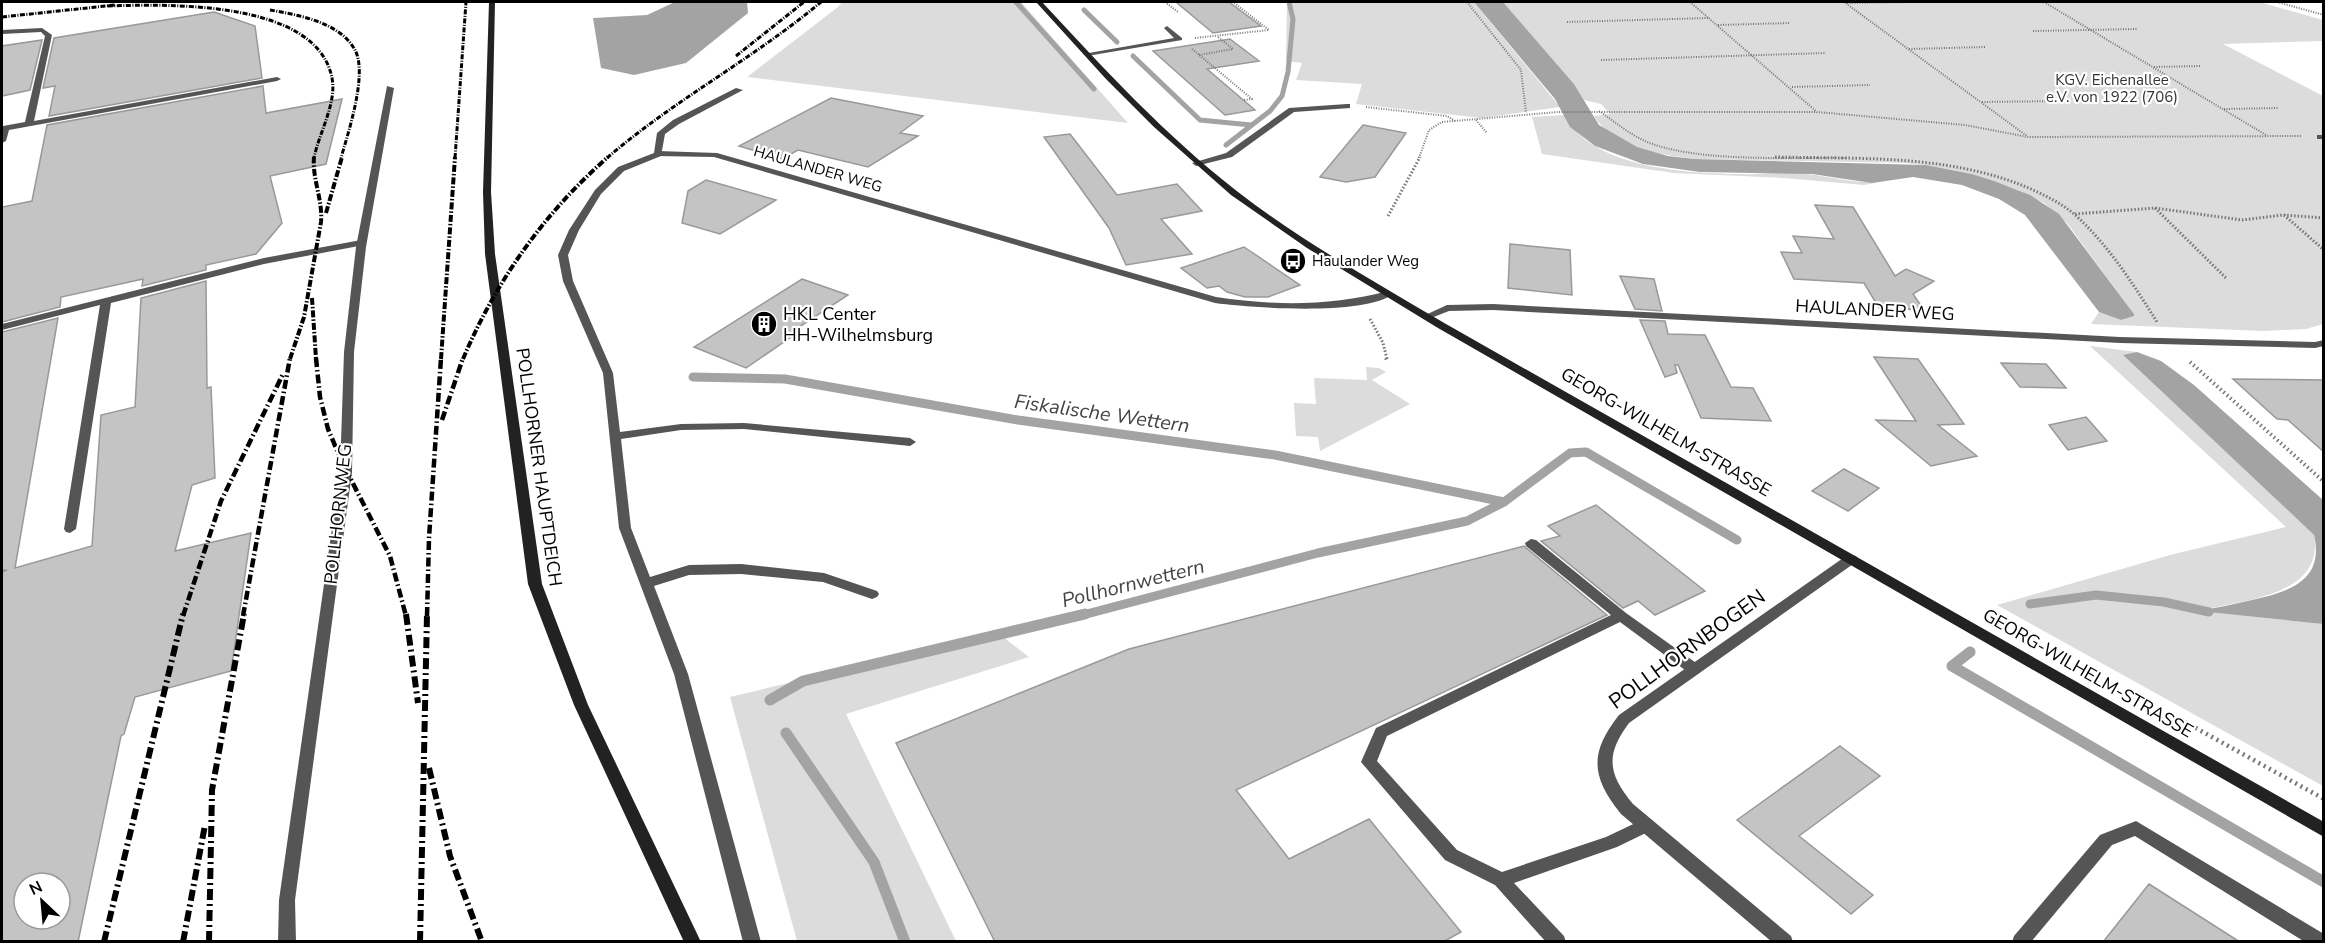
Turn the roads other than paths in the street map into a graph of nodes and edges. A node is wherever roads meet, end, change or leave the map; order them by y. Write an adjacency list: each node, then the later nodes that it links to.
1 (492, 2): 33 (main road, POLLHORNER HAUPTDEICH)
2 (1039, 2): 5 (main road, GEORG-WILHELM-STRASSE)
3 (1167, 28): 5 (street)
4 (2, 33): 10 (street)
5 (1087, 54): 13 (main road, GEORG-WILHELM-STRASSE)
6 (278, 79): 10 (street)
7 (390, 88): 14 (street, POLLHORNWEG)
8 (739, 90): 12 (street)
9 (1347, 106): 13 (street)
10 (29, 124): 11 (street)
11 (2, 141)
12 (658, 154): 15 (street, HAULANDER WEG); 20 (street)
13 (1196, 163): 15 (main road, GEORG-WILHELM-STRASSE)
14 (362, 243): 16 (street); 32 (street, POLLHORNWEG)
15 (1388, 294): 17 (main road, GEORG-WILHELM-STRASSE)
16 (106, 301): 18 (street); 22 (street)
17 (1426, 316): 19 (street, HAULANDER WEG); 24 (main road, GEORG-WILHELM-STRASSE)
18 (2, 327)
19 (2324, 343)
20 (615, 436): 21 (street); 25 (street)
21 (910, 442)
22 (70, 529)
23 (1532, 543): 27 (street)
24 (1851, 559): 28 (street, POLLHORNBOGEN); 30 (main road, GEORG-WILHELM-STRASSE)
25 (647, 583): 26 (street); 34 (street)
26 (872, 594)
27 (1621, 616): 28 (street); 31 (street)
28 (1694, 669): 29 (street, POLLHORNBOGEN)
29 (1646, 825): 31 (street); 36 (street, POLLHORNBOGEN)
30 (2324, 830)
31 (1501, 880): 35 (street)
32 (287, 942)
33 (693, 942)
34 (752, 942)
35 (1558, 942)
36 (1785, 942)
37 (2020, 942): 38 (street)
38 (2321, 942)

